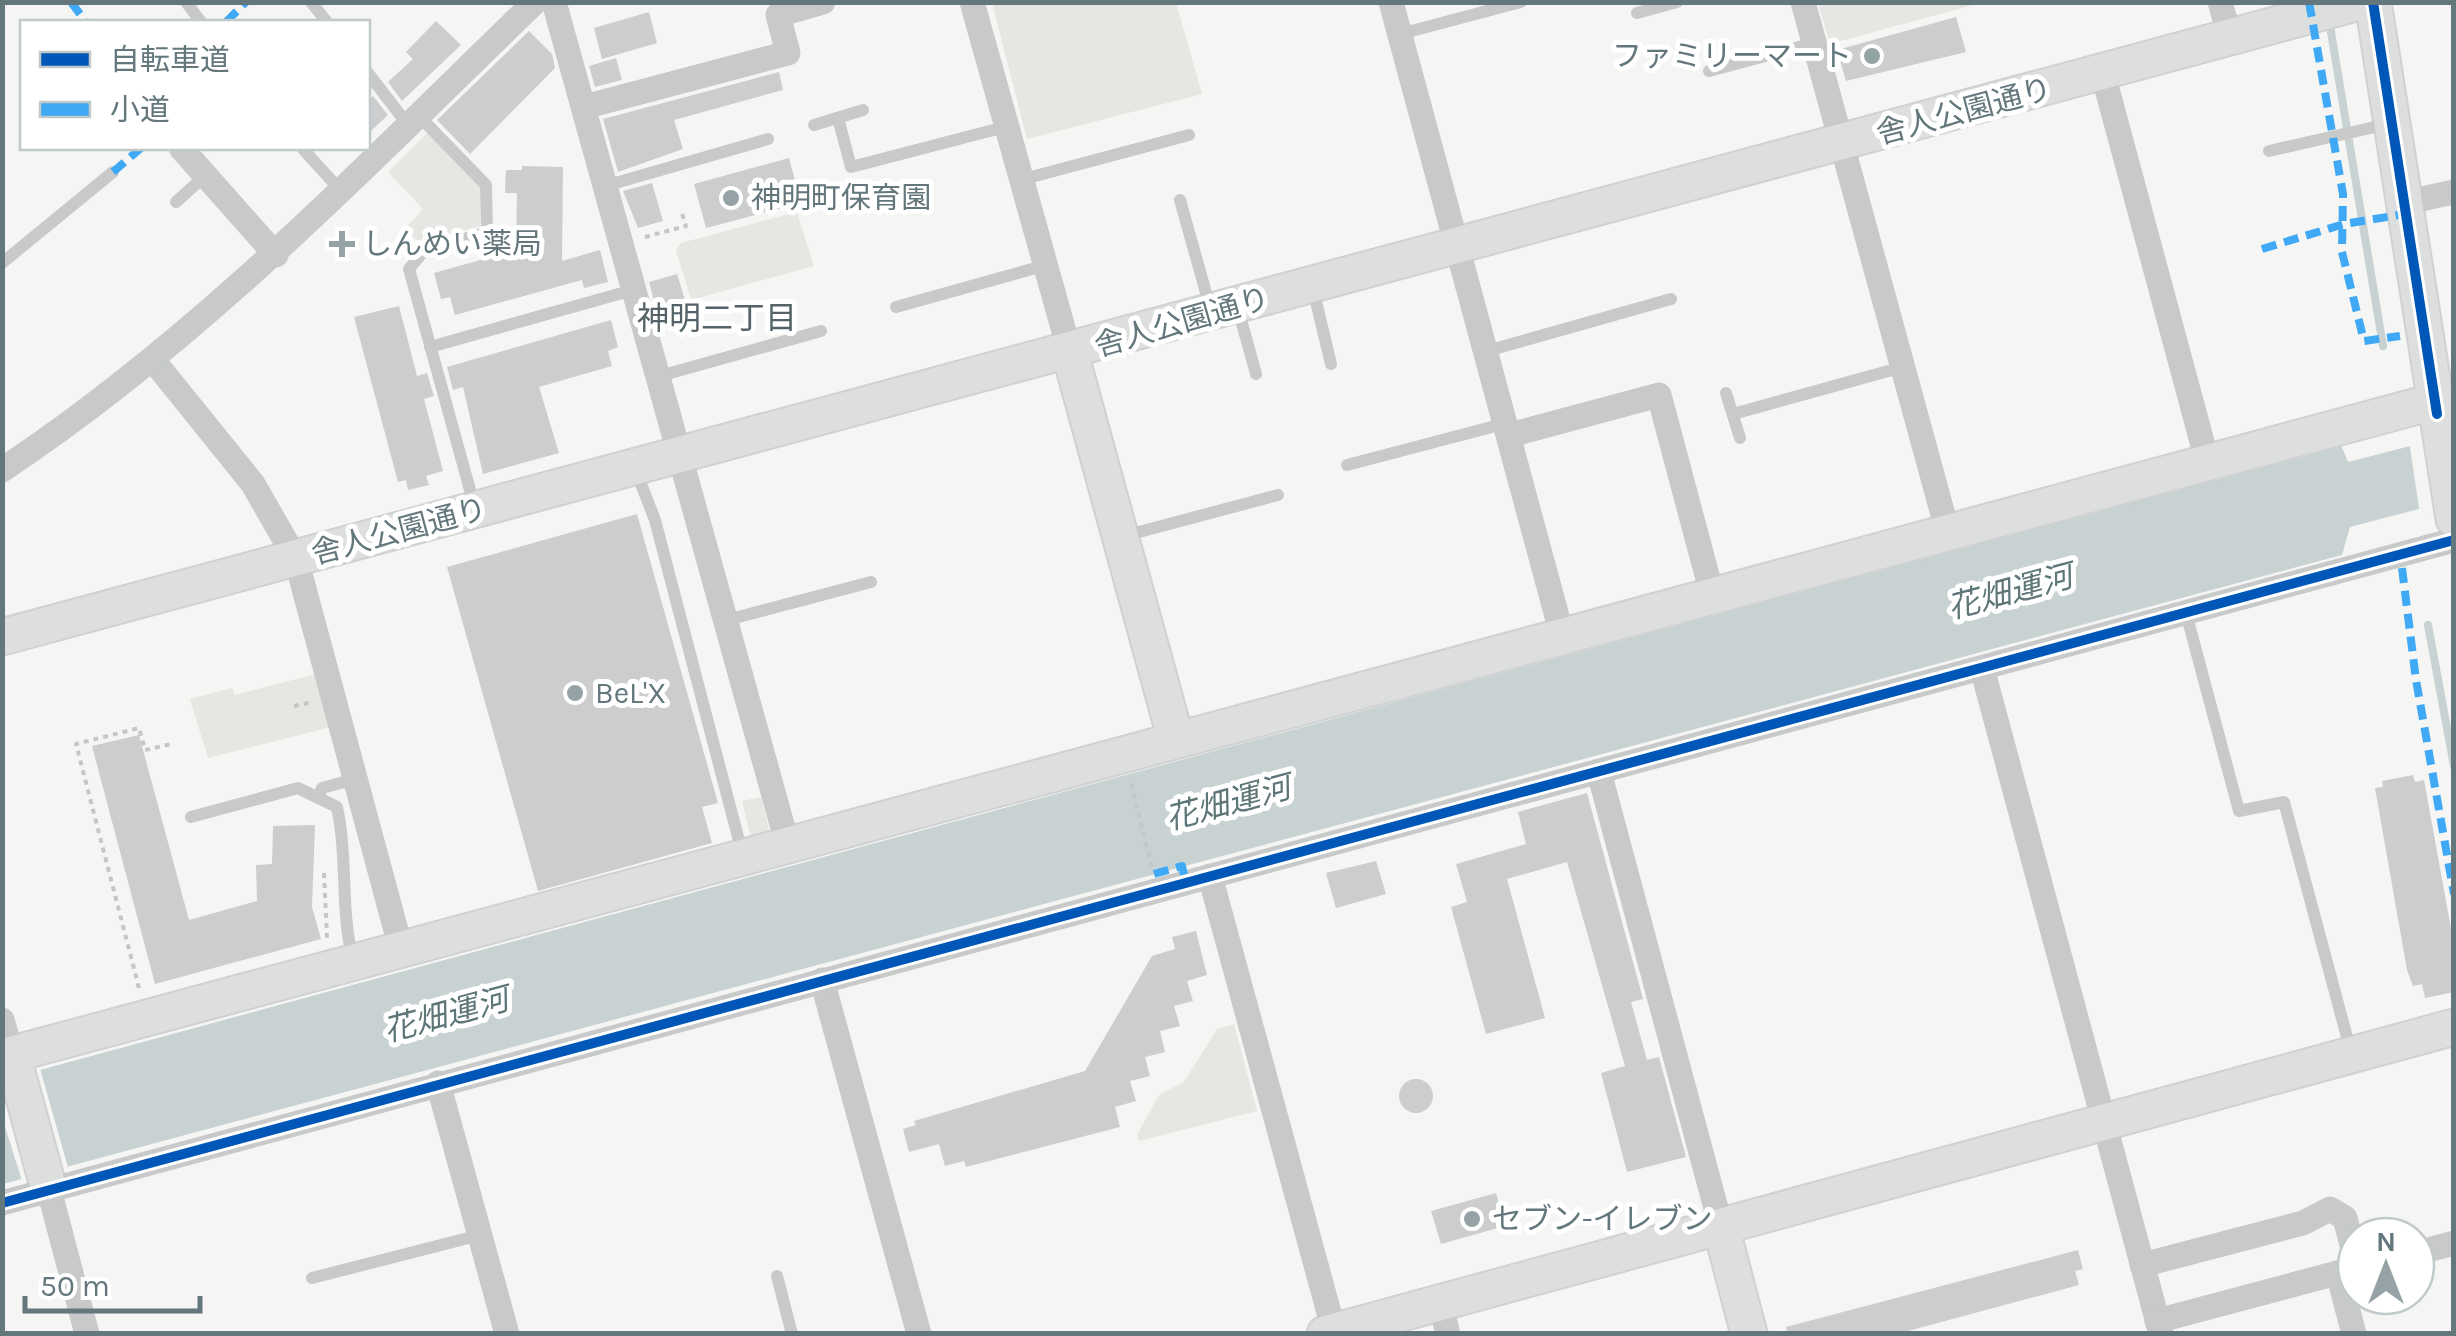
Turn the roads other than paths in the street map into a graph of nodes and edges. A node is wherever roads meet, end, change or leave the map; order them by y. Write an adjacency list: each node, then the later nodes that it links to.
1 (535, 2): 21 (street)
2 (554, 2): 18 (street)
3 (824, 2): 18 (street)
4 (972, 2): 23 (street)
5 (1391, 2): 12 (street)
6 (1521, 2): 12 (lane)
7 (1677, 2): 11 (lane)
8 (1803, 2): 14 (street)
9 (2220, 2): 13 (street)
10 (2347, 7): 13 (street, 舎人公園通り); 24 (street)
11 (1637, 13)
12 (1400, 34): 40 (street)
13 (2230, 38): 16 (street, 舎人公園通り)
14 (1814, 44): 15 (lane); 27 (street)
15 (1710, 71)
16 (2103, 74): 27 (street, 舎人公園通り); 64 (street)
17 (370, 75): 21 (lane)
18 (584, 108): 34 (street)
19 (864, 110): 20 (lane)
20 (838, 118): 22 (lane); 23 (lane)
21 (413, 120): 35 (street); 50 (lane)
22 (814, 125)
23 (1006, 126): 33 (street)
24 (2377, 126): 30 (lane); 39 (street)
25 (1189, 136): 33 (lane)
26 (768, 139): 34 (lane)
27 (1842, 144): 40 (street, 舎人公園通り); 55 (street)
28 (183, 150): 32 (street)
29 (304, 150): 35 (lane)
30 (2269, 150)
31 (112, 172): 42 (lane)
32 (206, 175): 38 (lane); 41 (street)
33 (1020, 180): 43 (street)
34 (605, 186): 45 (street)
35 (341, 191): 41 (street)
36 (2454, 192): 39 (street)
37 (1180, 200): 48 (lane)
38 (176, 202)
39 (2403, 203): 59 (street)
40 (1459, 248): 44 (street, 舎人公園通り); 51 (street)
41 (276, 255): 53 (street)
42 (2, 264)
43 (1044, 266): 47 (lane); 52 (street)
44 (1312, 286): 48 (street, 舎人公園通り); 54 (lane)
45 (633, 290): 50 (lane); 57 (street)
46 (1670, 299): 51 (lane)
47 (896, 307)
48 (1225, 310): 52 (street, 舎人公園通り); 56 (lane)
49 (821, 331): 57 (lane)
50 (430, 347): 69 (lane)
51 (1487, 350): 61 (street)
52 (1070, 353): 63 (street, 舎人公園通り); 72 (street)
53 (153, 360): 67 (street); 74 (street)
54 (1331, 364)
55 (1903, 367): 60 (lane); 71 (street)
56 (1256, 374)
57 (656, 376): 63 (street)
58 (1726, 393): 60 (lane)
59 (2442, 404): 64 (street); 70 (street)
60 (1732, 414): 62 (lane)
61 (1508, 429): 65 (lane); 76 (street); 79 (street)
62 (1740, 438)
63 (679, 457): 66 (street, 舎人公園通り); 78 (street)
64 (2208, 464): 71 (street)
65 (1346, 465)
66 (635, 469): 69 (street, 舎人公園通り); 88 (lane)
67 (2, 470)
68 (1278, 495): 72 (lane)
69 (475, 510): 74 (street, 舎人公園通り)
70 (2454, 519)
71 (1948, 533): 76 (street)
72 (1122, 536): 82 (street)
73 (2454, 540): 77 (street)
74 (296, 559): 80 (street, 舎人公園通り); 84 (street)
75 (871, 582): 78 (lane)
76 (1712, 594): 79 (street)
77 (2186, 613): 81 (street); 95 (lane)
78 (727, 620): 87 (street)
79 (1562, 635): 82 (street)
80 (2, 637)
81 (1982, 668): 83 (street); 98 (street)
82 (1176, 740): 87 (street)
83 (1599, 772): 89 (street); 102 (street)
84 (355, 779): 85 (lane); 90 (street)
85 (318, 798): 86 (lane); 91 (lane)
86 (191, 818)
87 (788, 846): 88 (street)
88 (744, 858): 90 (street)
89 (1210, 876): 92 (street); 110 (street)
90 (402, 949): 91 (street)
91 (342, 957): 96 (street)
92 (822, 980): 97 (street); 114 (street)
93 (2, 1020): 96 (street)
94 (2454, 1028): 95 (street)
95 (2352, 1054): 98 (street)
96 (10, 1059): 99 (street)
97 (438, 1083): 99 (street); 103 (street)
98 (2103, 1122): 102 (street); 104 (street)
99 (48, 1186): 100 (street); 111 (street)
100 (2, 1203)
101 (2342, 1216): 104 (street)
102 (1720, 1228): 108 (street); 115 (street)
103 (480, 1235): 107 (lane); 112 (street)
104 (2142, 1265): 109 (street)
105 (2336, 1271): 109 (street)
106 (777, 1276): 113 (lane)
107 (312, 1278)
108 (1444, 1318): 110 (street)
109 (2159, 1327)
110 (1329, 1332)
111 (87, 1334)
112 (507, 1334)
113 (792, 1334)
114 (919, 1334)
115 (1749, 1334)

